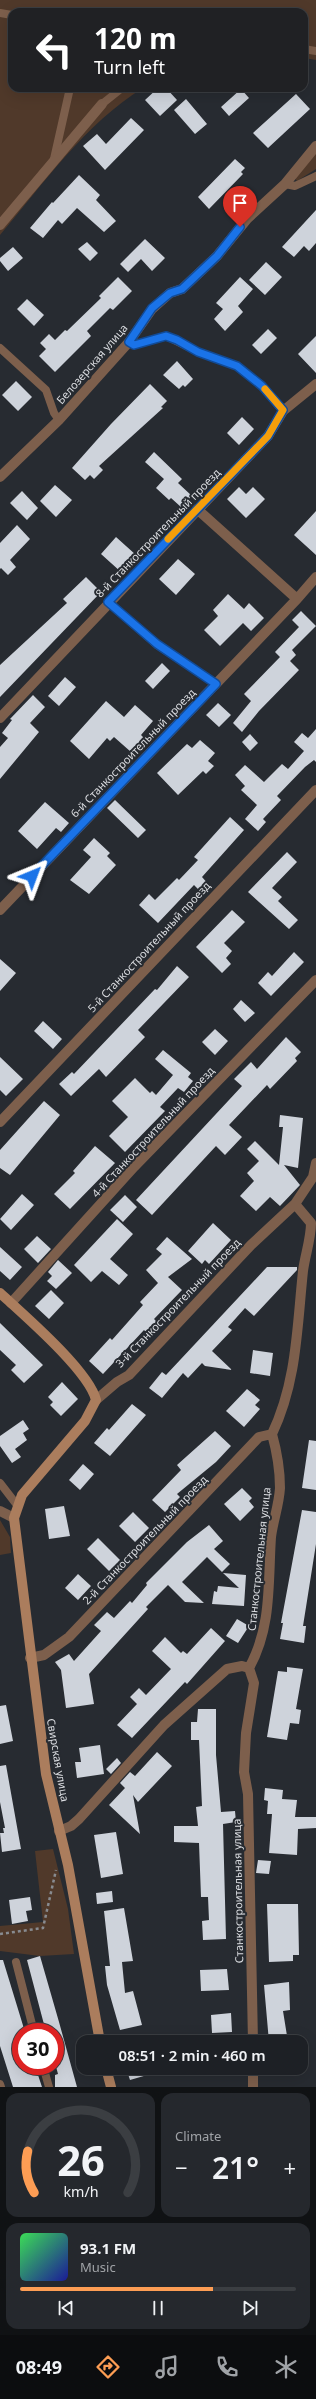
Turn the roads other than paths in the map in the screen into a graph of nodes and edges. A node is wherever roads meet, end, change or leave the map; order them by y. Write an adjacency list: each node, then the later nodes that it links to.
1 (69, 92): 5 (lane)
2 (117, 92): 3 (lane)
3 (102, 104): 5 (street)
4 (316, 146): 7 (street, Белозерская улица)
5 (54, 159): 8 (street)
6 (316, 176): 7 (lane)
7 (285, 184): 9 (street, Белозерская улица)
8 (0, 225)
9 (129, 342): 12 (lane); 13 (street, Белозерская улица)
10 (0, 348): 13 (lane)
11 (316, 384): 12 (street, 8-й Станкостроительный проезд)
12 (283, 410): 15 (street, 8-й Станкостроительный проезд)
13 (59, 420): 14 (street, Белозерская улица)
14 (0, 477)
15 (197, 509): 17 (street); 18 (street, 8-й Станкостроительный проезд)
16 (316, 577): 17 (street, 6-й Станкостроительный проезд)
17 (297, 599): 19 (street, 6-й Станкостроительный проезд)
18 (108, 602): 19 (lane); 20 (street, 8-й Станкостроительный проезд)
19 (216, 684): 22 (street, 6-й Станкостроительный проезд)
20 (0, 718)
21 (316, 790): 24 (street, 5-й Станкостроительный проезд)
22 (0, 910)
23 (316, 980): 28 (street, 4-й Станкостроительный проезд)
24 (0, 1122)
25 (316, 1163): 26 (street)
26 (295, 1204): 29 (street, 3-й Станкостроительный проезд); 30 (street)
27 (0, 1293): 28 (street)
28 (11, 1304): 29 (street)
29 (96, 1400): 32 (street, 3-й Станкостроительный проезд)
30 (272, 1434): 35 (street, 2-й Станкостроительный проезд); 36 (street, Станкостроительная улица)
31 (0, 1483): 32 (lane)
32 (17, 1505): 34 (street, 3-й Станкостроительный проезд)
33 (0, 1511): 34 (street)
34 (14, 1518): 35 (street, Свирская улица)
35 (30, 1658): 37 (street, Свирская улица)
36 (249, 1668): 37 (street); 41 (street, Станкостроительная улица)
37 (59, 1831): 40 (street, Свирская улица)
38 (16, 1962): 39 (lane)
39 (32, 2023)
40 (99, 2035)
41 (253, 2035)
42 (46, 2075): 47 (lane)
43 (108, 2075): 48 (street)
44 (253, 2075): 49 (street)
45 (0, 2084): 46 (lane)
46 (1, 2087)
47 (49, 2087)
48 (111, 2087)
49 (253, 2087)

